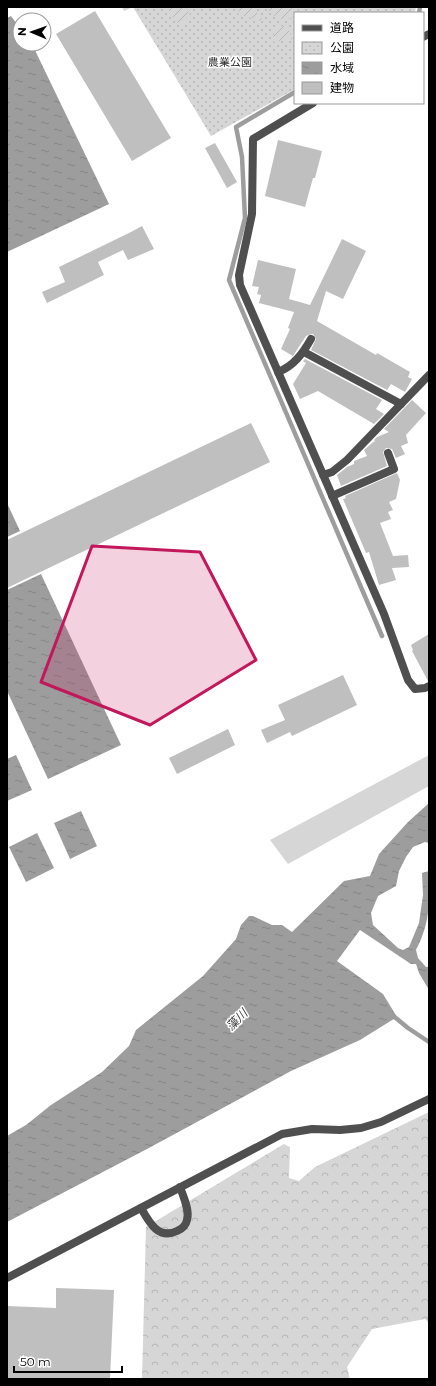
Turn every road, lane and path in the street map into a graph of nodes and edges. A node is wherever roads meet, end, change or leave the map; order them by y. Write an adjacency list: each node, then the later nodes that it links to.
1 (311, 104): 4 (street)
2 (311, 339): 3 (street)
3 (304, 352): 4 (street); 6 (street)
4 (278, 372): 8 (street)
5 (429, 375): 6 (street)
6 (401, 404): 8 (street)
7 (388, 453): 9 (street)
8 (323, 475): 9 (street)
9 (332, 496): 10 (street)
10 (429, 686)
11 (429, 1099): 12 (street)
12 (180, 1187): 13 (street); 13 (street)
13 (141, 1208): 14 (street)
14 (7, 1278)

